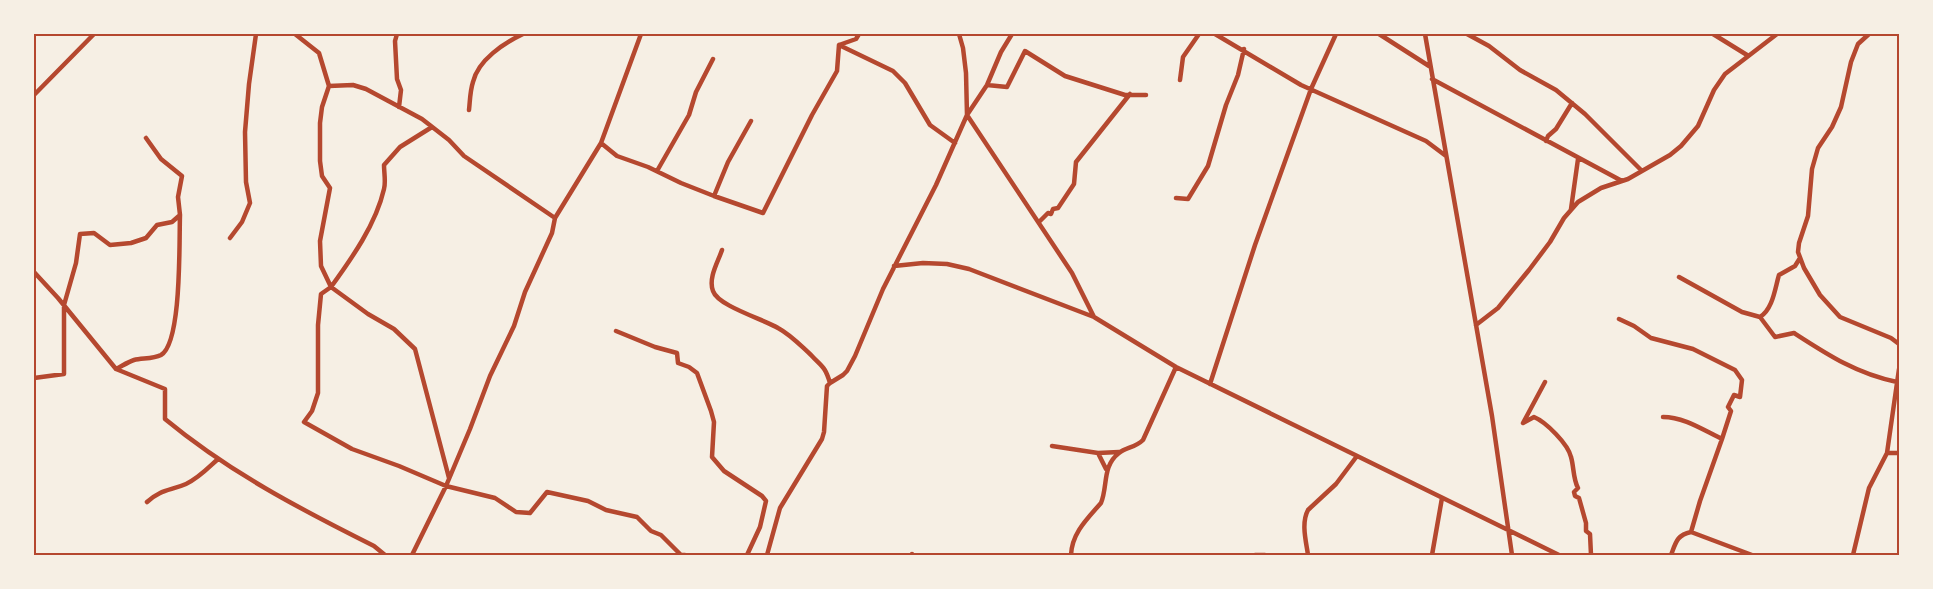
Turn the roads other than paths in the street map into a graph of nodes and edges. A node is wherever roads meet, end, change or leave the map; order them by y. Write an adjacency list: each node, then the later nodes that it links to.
1 (94, 34): 30 (street)
2 (256, 34): 53 (street)
3 (295, 34): 27 (street)
4 (397, 34): 33 (street)
5 (523, 34): 34 (street)
6 (641, 34): 40 (street)
7 (859, 34): 19 (street)
8 (959, 34): 35 (street)
9 (1012, 34): 26 (street)
10 (1199, 34): 25 (street)
11 (1215, 34): 20 (street)
12 (1336, 34): 28 (street)
13 (1379, 34): 23 (street)
14 (1425, 34): 23 (street)
15 (1467, 34): 32 (street)
16 (1713, 34): 21 (street)
17 (1777, 34): 21 (street)
18 (1869, 34): 55 (street)
19 (839, 45): 41 (street); 47 (street)
20 (1244, 49): 28 (street); 48 (street)
21 (1747, 55): 44 (street)
22 (713, 58): 45 (street)
23 (1430, 66): 24 (street)
24 (1432, 78): 39 (street); 42 (street)
25 (1180, 80)
26 (987, 85): 29 (street); 35 (street)
27 (329, 86): 33 (street); 59 (street)
28 (1311, 89): 42 (street); 74 (street)
29 (1130, 94): 31 (street); 52 (street)
30 (34, 95)
31 (1146, 95)
32 (1572, 103): 39 (street); 44 (street)
33 (399, 107): 37 (street)
34 (469, 110)
35 (967, 115): 41 (street); 52 (street)
36 (751, 121): 47 (street)
37 (432, 127): 51 (street); 59 (street)
38 (146, 138): 50 (street)
39 (1546, 141): 43 (street)
40 (601, 143): 45 (street); 51 (street)
41 (954, 143): 56 (street)
42 (1446, 156): 64 (street)
43 (1578, 159): 46 (street); 49 (street)
44 (1641, 170): 46 (street)
45 (657, 172): 47 (street)
46 (1622, 181): 49 (street)
47 (714, 196)
48 (1176, 198)
49 (1570, 210): 64 (street)
50 (180, 215): 60 (street); 68 (street)
51 (555, 218): 85 (street)
52 (1039, 222): 61 (street)
53 (230, 238)
54 (722, 250): 71 (street)
55 (1800, 258): 62 (street); 66 (street)
56 (894, 266): 61 (street); 71 (street)
57 (34, 272): 60 (street)
58 (1679, 276): 62 (street)
59 (330, 287): 85 (street); 86 (street)
60 (64, 305): 68 (street); 70 (street)
61 (1094, 317): 67 (street)
62 (1760, 317): 73 (street)
63 (1619, 319): 76 (street)
64 (1476, 326): 89 (street)
65 (616, 330): 94 (street)
66 (1899, 344)
67 (1176, 367): 74 (street); 78 (street)
68 (116, 369): 83 (street)
69 (1899, 369): 73 (street)
70 (34, 378)
71 (830, 382): 95 (street)
72 (1544, 382): 103 (street)
73 (1897, 382): 80 (street)
74 (1210, 384): 82 (street)
75 (1663, 417): 76 (street)
76 (1722, 439): 90 (street)
77 (1052, 446): 79 (street)
78 (1119, 452): 79 (street); 84 (street)
79 (1098, 453): 84 (street)
80 (1887, 453): 81 (street); 106 (street)
81 (1899, 453)
82 (1357, 456): 87 (street); 99 (street)
83 (218, 459): 88 (street); 91 (street)
84 (1106, 469): 96 (street)
85 (449, 478): 86 (street)
86 (446, 486): 92 (street); 93 (street)
87 (1442, 498): 89 (street); 100 (street)
88 (147, 502)
89 (1509, 531): 101 (street); 102 (street)
90 (1691, 532): 104 (street); 105 (street)
91 (385, 555)
92 (412, 555)
93 (685, 555)
94 (747, 555)
95 (767, 555)
96 (1071, 555)
97 (1255, 555): 98 (street)
98 (1265, 555)
99 (1308, 555)
100 (1432, 555)
101 (1512, 555)
102 (1560, 555)
103 (1592, 555)
104 (1671, 555)
105 (1752, 555)
106 (1853, 555)

